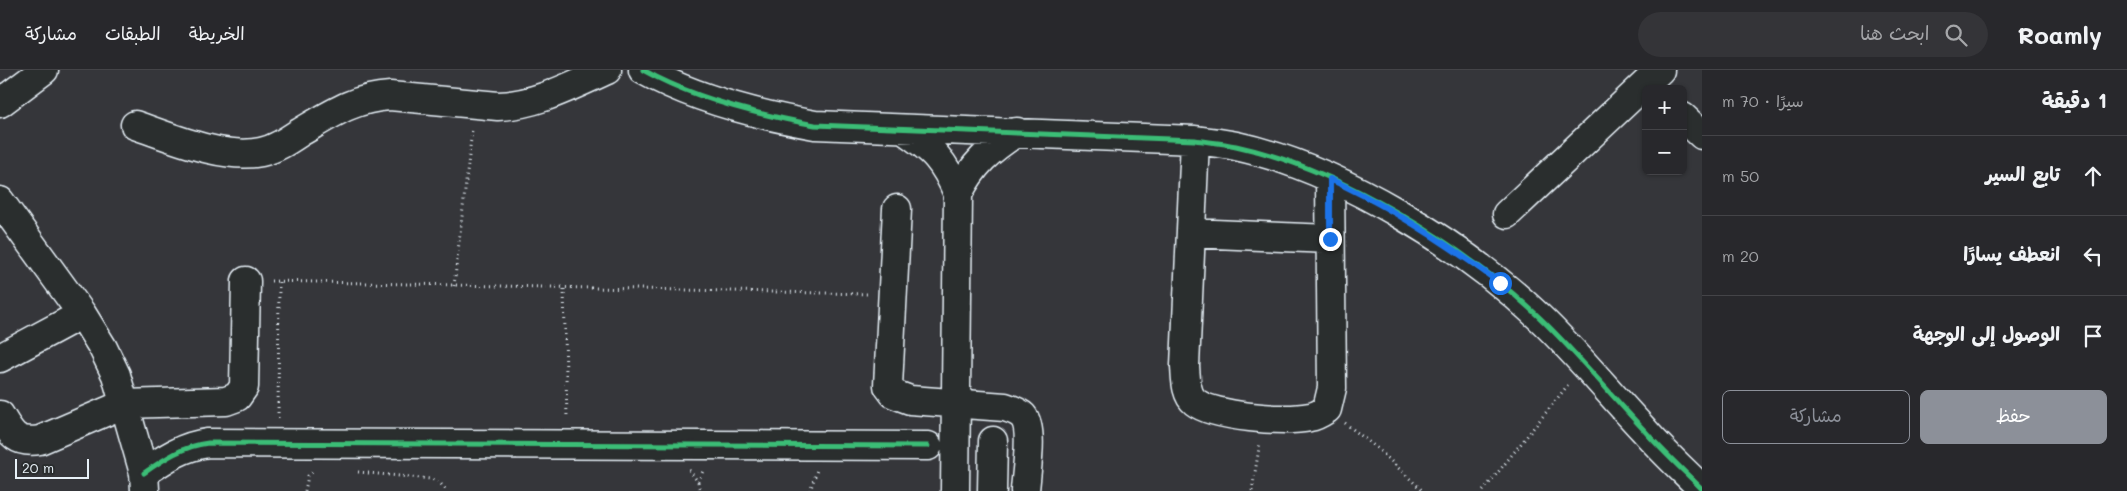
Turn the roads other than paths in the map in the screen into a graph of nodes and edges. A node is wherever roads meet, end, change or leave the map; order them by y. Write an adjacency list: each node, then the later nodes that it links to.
1 (44, 70): 5 (street)
2 (607, 70): 7 (street)
3 (643, 70): 8 (street)
4 (1653, 81): 16 (street)
5 (0, 103)
6 (1687, 121): 10 (street)
7 (135, 126)
8 (904, 130): 9 (street); 13 (street)
9 (1017, 132): 11 (street); 13 (street)
10 (1702, 135)
11 (1195, 140): 12 (street); 17 (street)
12 (1330, 179): 18 (street); 28 (street)
13 (958, 194): 23 (street)
14 (0, 201): 20 (street)
15 (896, 209): 23 (street)
16 (1507, 214)
17 (1191, 233): 18 (street); 18 (street)
18 (1330, 239)
19 (246, 281): 22 (street)
20 (82, 314): 21 (street); 22 (street)
21 (0, 358)
22 (124, 404): 24 (street); 27 (street)
23 (958, 404): 29 (street); 31 (street)
24 (0, 415)
25 (993, 441): 30 (street)
26 (928, 446): 27 (street)
27 (144, 482)
28 (1702, 489)
29 (956, 491)
30 (992, 491)
31 (1025, 491)

